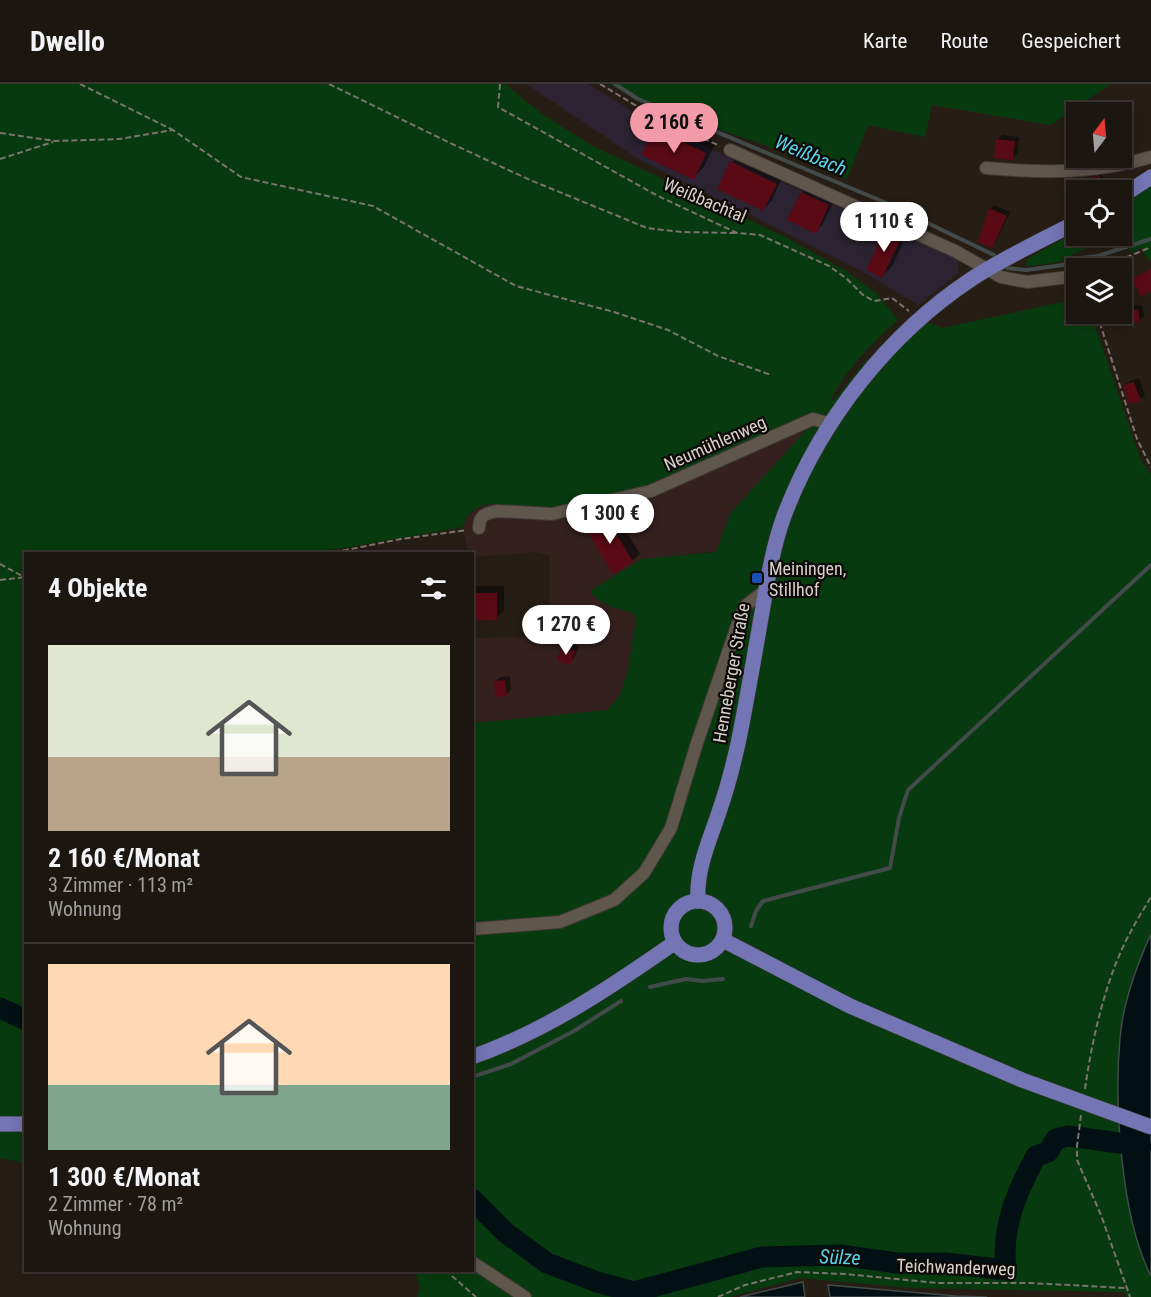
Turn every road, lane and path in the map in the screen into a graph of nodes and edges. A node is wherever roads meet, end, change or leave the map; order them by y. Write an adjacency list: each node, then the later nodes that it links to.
1 (80, 84): 5 (path)
2 (329, 84): 15 (path)
3 (500, 84): 15 (path, Weißbachtal)
4 (600, 84): 8 (path)
5 (173, 130): 7 (path); 22 (path)
6 (0, 133): 7 (path)
7 (55, 141): 10 (path)
8 (730, 150): 18 (street)
9 (1151, 157): 11 (street)
10 (0, 159)
11 (986, 168)
12 (1151, 177): 13 (main road)
13 (1132, 189)
14 (1066, 228): 18 (main road, Henneberger Straße)
15 (737, 233): 20 (path, Weißbachtal)
16 (1151, 248): 17 (path)
17 (1126, 258)
18 (988, 269): 19 (street); 20 (main road, Henneberger Straße)
19 (1066, 277)
20 (920, 319): 23 (main road, Henneberger Straße)
21 (1099, 324): 24 (path)
22 (771, 375)
23 (832, 424): 25 (street, Neumühlenweg); 31 (main road, Henneberger Straße)
24 (1151, 467)
25 (479, 528): 26 (path)
26 (326, 552)
27 (0, 564): 28 (path)
28 (24, 576)
29 (24, 577): 30 (path)
30 (0, 580)
31 (766, 590): 33 (main road, Henneberger Straße); 34 (street)
32 (1151, 897): 38 (path)
33 (698, 901): 35 (main road); 36 (main road)
34 (474, 929)
35 (723, 940): 36 (main road); 42 (main road, bridge)
36 (674, 943): 37 (main road)
37 (474, 1056)
38 (1084, 1090)
39 (1082, 1114): 45 (path)
40 (0, 1124): 41 (main road)
41 (24, 1124)
42 (1151, 1127)
43 (474, 1263): 47 (street)
44 (447, 1272): 46 (path)
45 (1125, 1288): 48 (path, Teichwanderweg); 49 (path)
46 (476, 1297)
47 (525, 1297)
48 (717, 1297)
49 (1130, 1297)

